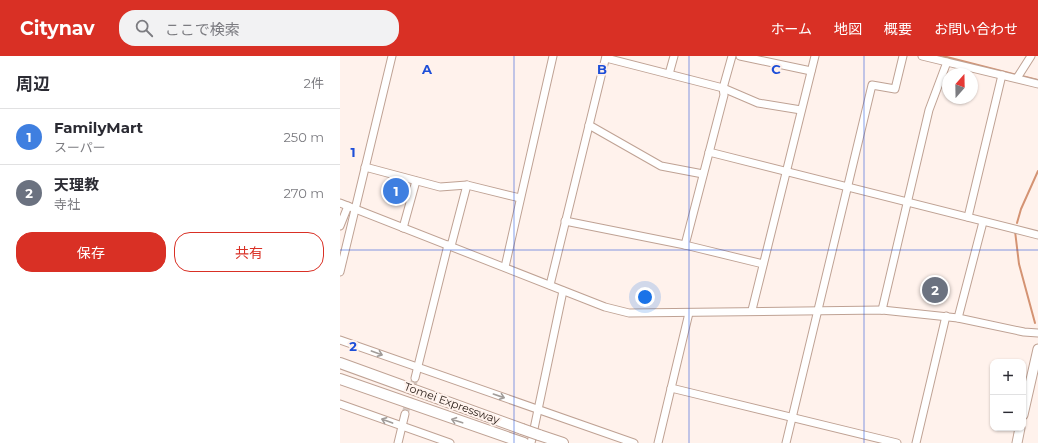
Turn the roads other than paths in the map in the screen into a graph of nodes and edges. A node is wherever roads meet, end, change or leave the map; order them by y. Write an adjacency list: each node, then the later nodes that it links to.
1 (392, 56): 21 (street)
2 (553, 56): 27 (street)
3 (674, 56): 13 (street)
4 (732, 56): 17 (street)
5 (740, 56): 12 (street)
6 (815, 56): 12 (street)
7 (902, 56): 26 (street)
8 (922, 56): 11 (street)
9 (1031, 56): 15 (street)
10 (606, 57): 13 (street); 19 (street)
11 (947, 62): 14 (street); 29 (street)
12 (811, 71): 18 (street)
13 (669, 74): 17 (street)
14 (1002, 75): 15 (street); 31 (street)
15 (1018, 76): 16 (street)
16 (1038, 84)
17 (723, 88): 18 (street); 20 (street)
18 (801, 110): 22 (street)
19 (589, 125): 23 (street); 32 (street)
20 (709, 152): 22 (street); 23 (street)
21 (365, 167): 24 (street); 30 (street)
22 (787, 172): 26 (street); 39 (street)
23 (703, 174): 37 (street)
24 (416, 181): 25 (street); 35 (street)
25 (467, 185): 27 (street); 38 (street)
26 (848, 187): 29 (street); 44 (street)
27 (520, 198): 40 (street)
28 (340, 203): 30 (street)
29 (908, 203): 31 (street); 46 (street)
30 (351, 207): 34 (street); 35 (street); 41 (street)
31 (968, 217): 33 (street)
32 (565, 221): 37 (street); 42 (street)
33 (983, 222): 36 (street); 49 (street)
34 (340, 226)
35 (403, 228): 38 (street)
36 (1038, 235)
37 (685, 245): 39 (street)
38 (450, 246): 40 (street); 54 (street)
39 (763, 264): 45 (street)
40 (505, 267): 42 (street)
41 (340, 272)
42 (550, 285): 43 (street)
43 (563, 291): 47 (street); 60 (street)
44 (817, 309): 45 (street); 46 (street); 62 (street)
45 (752, 310): 47 (street)
46 (882, 310): 48 (street)
47 (689, 313): 57 (street)
48 (946, 316): 49 (street); 74 (street)
49 (958, 318): 50 (street)
50 (1038, 333)
51 (340, 340): 54 (street, one-way to 54)
52 (1038, 349): 58 (main road)
53 (340, 363): 69 (highway, Tomei Expressway, bridge)
54 (416, 368): 55 (street); 60 (street, one-way to 60)
55 (415, 378)
56 (340, 379): 65 (highway, Tomei Expressway, one-way to 56)
57 (671, 388): 62 (street); 71 (street)
58 (1026, 402)
59 (340, 404): 63 (street, one-way to 59)
60 (538, 410): 68 (street); 70 (street)
61 (405, 414): 63 (street)
62 (792, 418): 72 (street); 73 (street)
63 (402, 427): 66 (street); 67 (street)
64 (1019, 431): 75 (main road)
65 (522, 442)
66 (398, 443)
67 (450, 443)
68 (531, 443)
69 (563, 443)
70 (634, 443)
71 (658, 443)
72 (786, 443)
73 (897, 443)
74 (916, 443)
75 (1017, 443)

